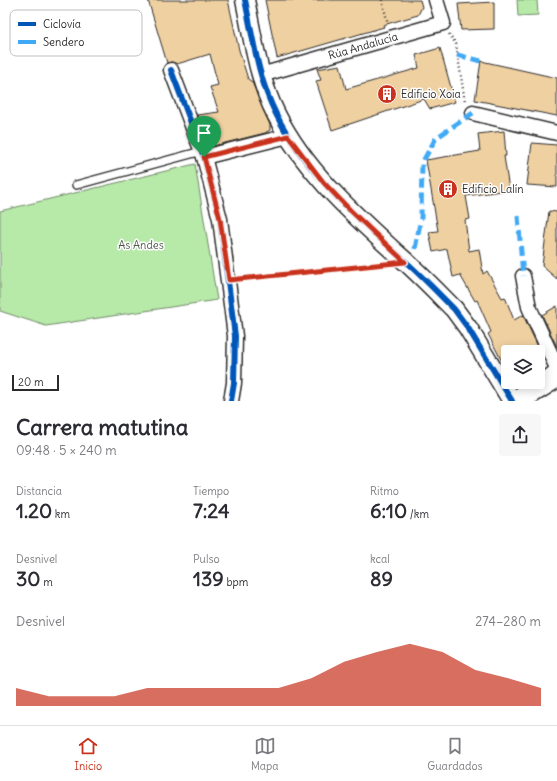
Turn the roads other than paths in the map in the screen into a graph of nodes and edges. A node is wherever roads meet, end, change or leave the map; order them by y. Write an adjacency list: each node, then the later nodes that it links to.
1 (245, 0): 4 (street)
2 (436, 0): 4 (street, Rúa Andalucía)
3 (171, 70): 8 (street)
4 (260, 75): 7 (street)
5 (473, 113): 6 (street)
6 (557, 133)
7 (288, 136): 8 (street); 14 (street)
8 (203, 154): 9 (lane); 13 (street)
9 (76, 185)
10 (523, 276): 11 (street)
11 (557, 368)
12 (557, 376): 15 (main road)
13 (231, 401)
14 (512, 401)
15 (517, 401)

